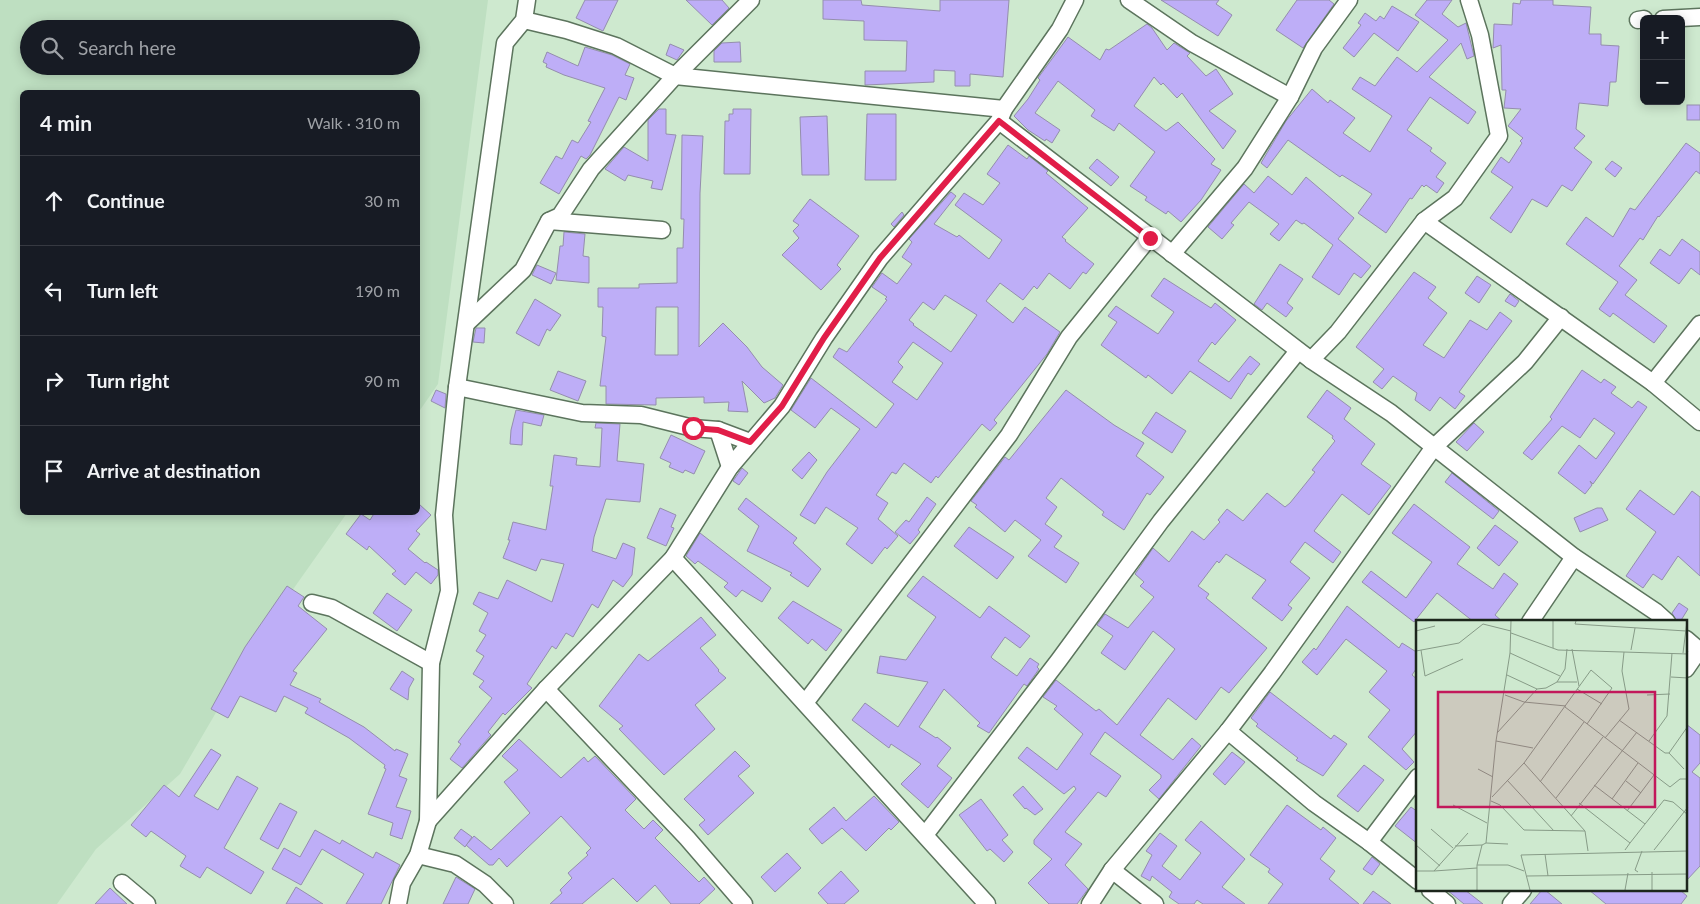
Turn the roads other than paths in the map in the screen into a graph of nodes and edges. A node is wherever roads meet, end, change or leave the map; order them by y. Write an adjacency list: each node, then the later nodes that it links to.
1 (527, 0): 9 (street)
2 (752, 0): 10 (street)
3 (1075, 0): 12 (street)
4 (1129, 0): 11 (street)
5 (1349, 0): 11 (street)
6 (1469, 0): 14 (street)
7 (1685, 18): 8 (street)
8 (1700, 18)
9 (524, 20): 10 (street); 19 (street)
10 (675, 76): 12 (street); 13 (street)
11 (1290, 97): 17 (street)
12 (1002, 115): 16 (street); 26 (street)
13 (549, 221): 15 (street); 19 (street)
14 (1424, 221): 18 (street); 21 (street)
15 (662, 230)
16 (1150, 238): 17 (street); 39 (street)
17 (1172, 254): 21 (street)
18 (1560, 317): 22 (street); 27 (street)
19 (467, 323): 23 (street)
20 (1700, 324): 22 (street)
21 (1304, 356): 27 (street); 43 (street)
22 (1653, 382): 24 (street)
23 (456, 387): 25 (street); 36 (street)
24 (1700, 422)
25 (718, 430): 26 (street); 28 (street)
26 (750, 442): 28 (street)
27 (1434, 447): 29 (street); 40 (street)
28 (730, 467): 30 (street)
29 (1574, 557): 32 (street); 33 (street)
30 (673, 558): 38 (street); 39 (street)
31 (312, 603): 36 (street)
32 (1531, 620)
33 (1664, 620)
34 (1688, 641): 35 (street)
35 (1700, 650): 37 (street)
36 (431, 663): 42 (street)
37 (1688, 666)
38 (546, 689): 42 (street); 54 (street)
39 (806, 703): 43 (street)
40 (1228, 731): 44 (street); 46 (street)
41 (1416, 781): 44 (street)
42 (428, 821): 45 (street)
43 (925, 834): 55 (street)
44 (1369, 842): 47 (street)
45 (418, 855): 52 (street); 53 (street)
46 (1112, 870): 56 (street); 57 (street)
47 (1416, 878)
48 (122, 883): 51 (street)
49 (1432, 892): 58 (street)
50 (1520, 892): 59 (street)
51 (147, 904)
52 (398, 904)
53 (505, 904)
54 (744, 904)
55 (987, 904)
56 (1090, 904)
57 (1155, 904)
58 (1447, 904)
59 (1511, 904)

